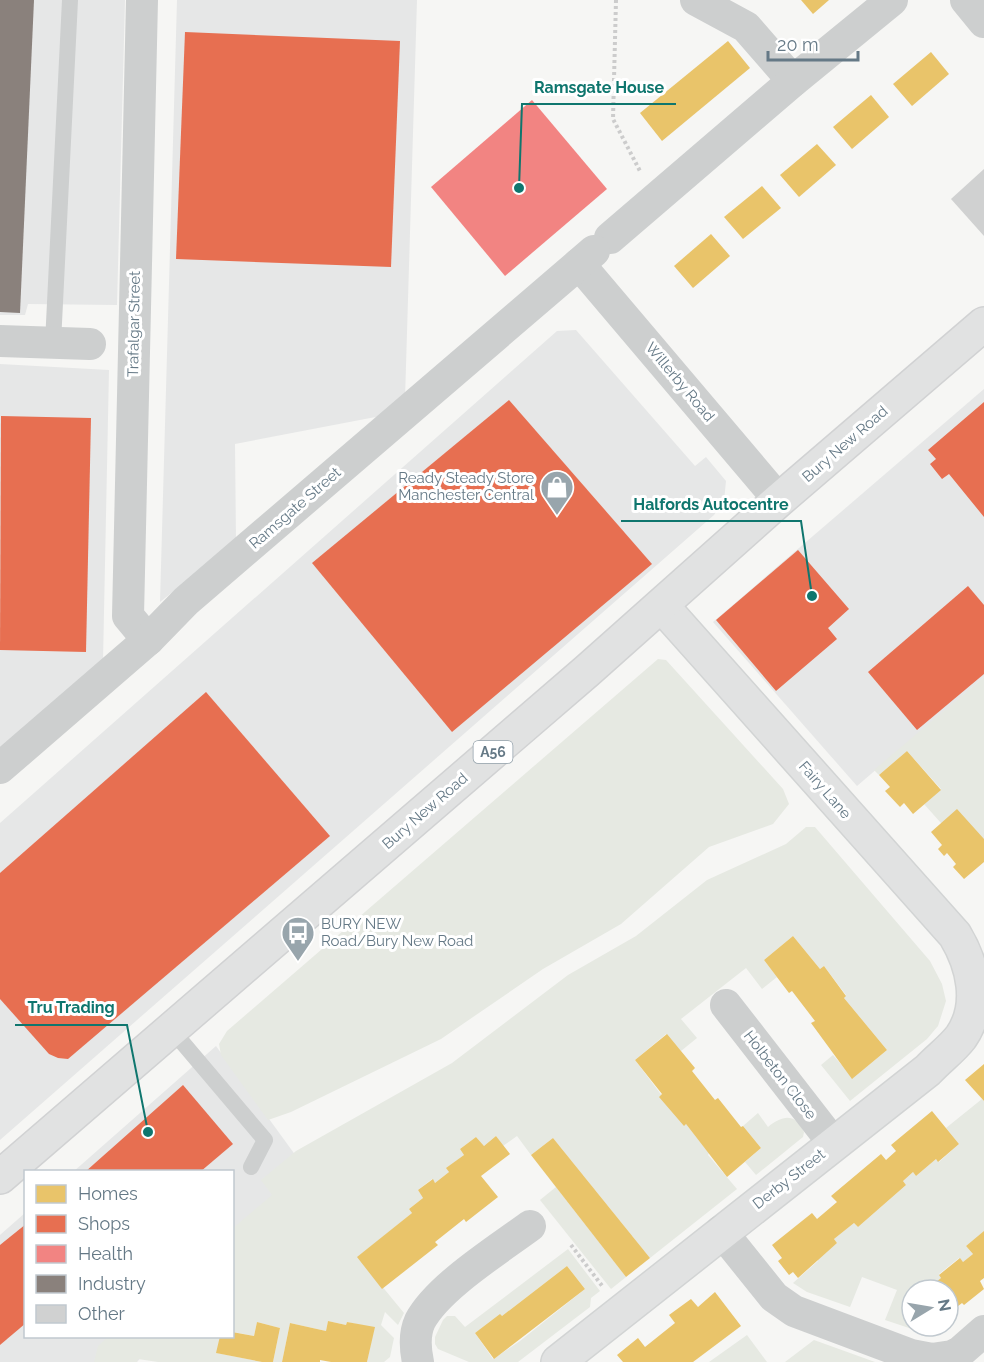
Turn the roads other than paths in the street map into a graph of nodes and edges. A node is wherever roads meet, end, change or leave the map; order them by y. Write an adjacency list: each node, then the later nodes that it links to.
1 (70, 0): 11 (lane)
2 (142, 0): 15 (street, Trafalgar Street)
3 (696, 0): 7 (street)
4 (892, 0): 7 (street, Ramsgate Street)
5 (966, 0): 6 (street)
6 (984, 22)
7 (794, 81): 8 (street, Ramsgate Street)
8 (594, 251): 13 (street, Willerby Road); 15 (street, Ramsgate Street)
9 (984, 324): 13 (main road, Bury New Road / A56)
10 (0, 342): 11 (street)
11 (53, 343): 12 (street)
12 (90, 344)
13 (779, 500): 14 (main road, Bury New Road / A56)
14 (662, 606): 17 (main road, Fairy Lane); 19 (main road, Bury New Road / A56)
15 (148, 640): 16 (street, Ramsgate Street)
16 (0, 768)
17 (977, 966): 20 (main road, Derby Street)
18 (726, 1005): 20 (street, Holbeton Close)
19 (171, 1029): 21 (lane); 22 (main road, Bury New Road / A56)
20 (834, 1144): 24 (main road, Derby Street)
21 (251, 1167)
22 (0, 1178)
23 (530, 1226): 26 (street)
24 (721, 1232): 25 (street); 27 (main road, Derby Street)
25 (984, 1331)
26 (418, 1362)
27 (558, 1362)

